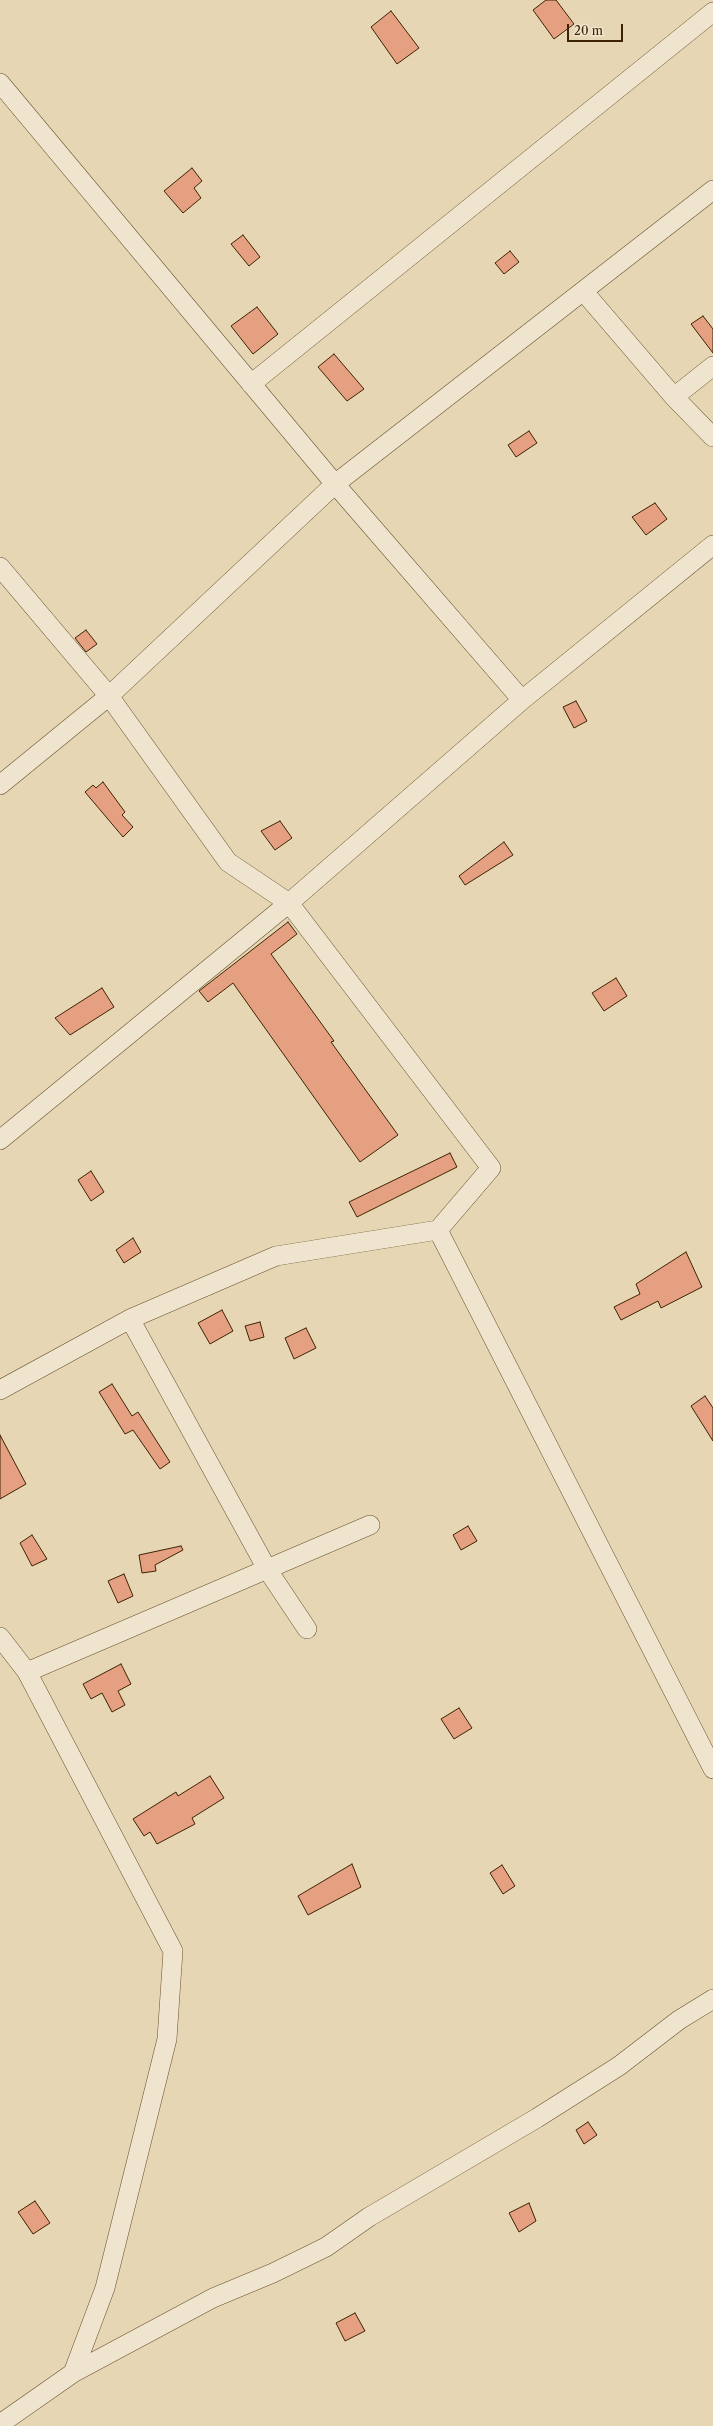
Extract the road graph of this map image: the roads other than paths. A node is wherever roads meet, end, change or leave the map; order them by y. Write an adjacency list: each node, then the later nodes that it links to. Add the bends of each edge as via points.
1 (713, 12): 6 (street)
2 (0, 83): 6 (street)
3 (713, 190): 4 (street)
4 (584, 292): 7 (street); 9 (street)
5 (713, 366): 7 (street)
6 (251, 384): 9 (street)
7 (674, 397): 8 (street)
8 (713, 437)
9 (335, 484): 12 (street); 13 (street)
10 (713, 545): 13 (street)
11 (0, 567): 12 (street)
12 (109, 696): 14 (street); 15 (street, via 228,862)
13 (522, 700): 15 (street)
14 (0, 785)
15 (289, 904): 16 (street); 17 (street, via 491,1168)
16 (0, 1140)
17 (438, 1230): 18 (street, via 276,1256); 25 (street)
18 (130, 1319): 19 (street); 21 (street)
19 (0, 1390)
20 (370, 1525): 21 (street)
21 (267, 1569): 22 (street); 24 (street)
22 (307, 1629)
23 (0, 1637): 24 (street)
24 (27, 1672): 27 (street, via 174,1952 167,2038 105,2288)
25 (713, 1769)
26 (713, 1999): 27 (street, via 679,2020 612,2070 537,2118 369,2216 326,2247 213,2298)
27 (73, 2373): 28 (street)
28 (0, 2424)

